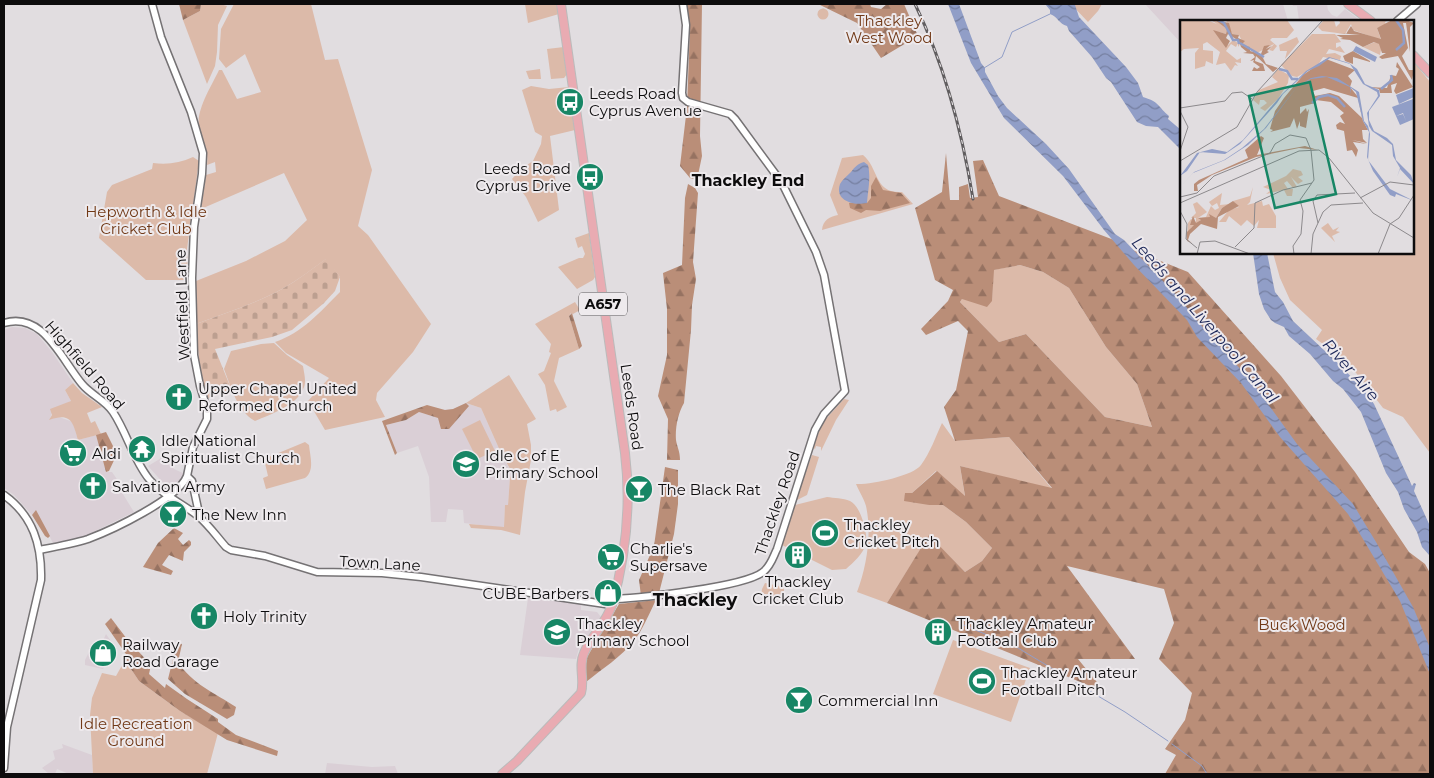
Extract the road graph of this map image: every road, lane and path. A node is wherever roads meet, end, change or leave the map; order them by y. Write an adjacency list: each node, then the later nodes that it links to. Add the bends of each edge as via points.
1 (152, 4): 11 (street, Westfield Lane, via 203,153 192,278 194,354 207,419 193,448)
2 (561, 4): 16 (main road, Leeds Road / A657, via 626,466 627,521)
3 (683, 4): 16 (street, Thackley Road, via 686,26 683,98 735,118 782,183 806,229 824,275 845,390 815,430 777,549 765,571 749,579)
4 (1348, 4): 6 (main road)
5 (1417, 4): 7 (street)
6 (1370, 20)
7 (1398, 20)
8 (1414, 57): 9 (main road)
9 (1430, 73)
10 (4, 323): 13 (street, Highfield Road, via 25,321 46,336 83,385 112,411 141,468)
11 (187, 476): 13 (street); 14 (street, via 192,481)
12 (4, 495): 15 (street, via 26,516 36,535)
13 (168, 496): 14 (street, Town Lane); 15 (street, via 118,526 79,541)
14 (200, 518): 16 (street, Town Lane, via 231,550 265,556 313,572 382,573)
15 (39, 550): 17 (street, via 41,580 7,727)
16 (613, 602): 19 (main road, Leeds Road / A657, via 582,659 581,692)
17 (5, 750): 18 (street)
18 (4, 768)
19 (502, 774)

